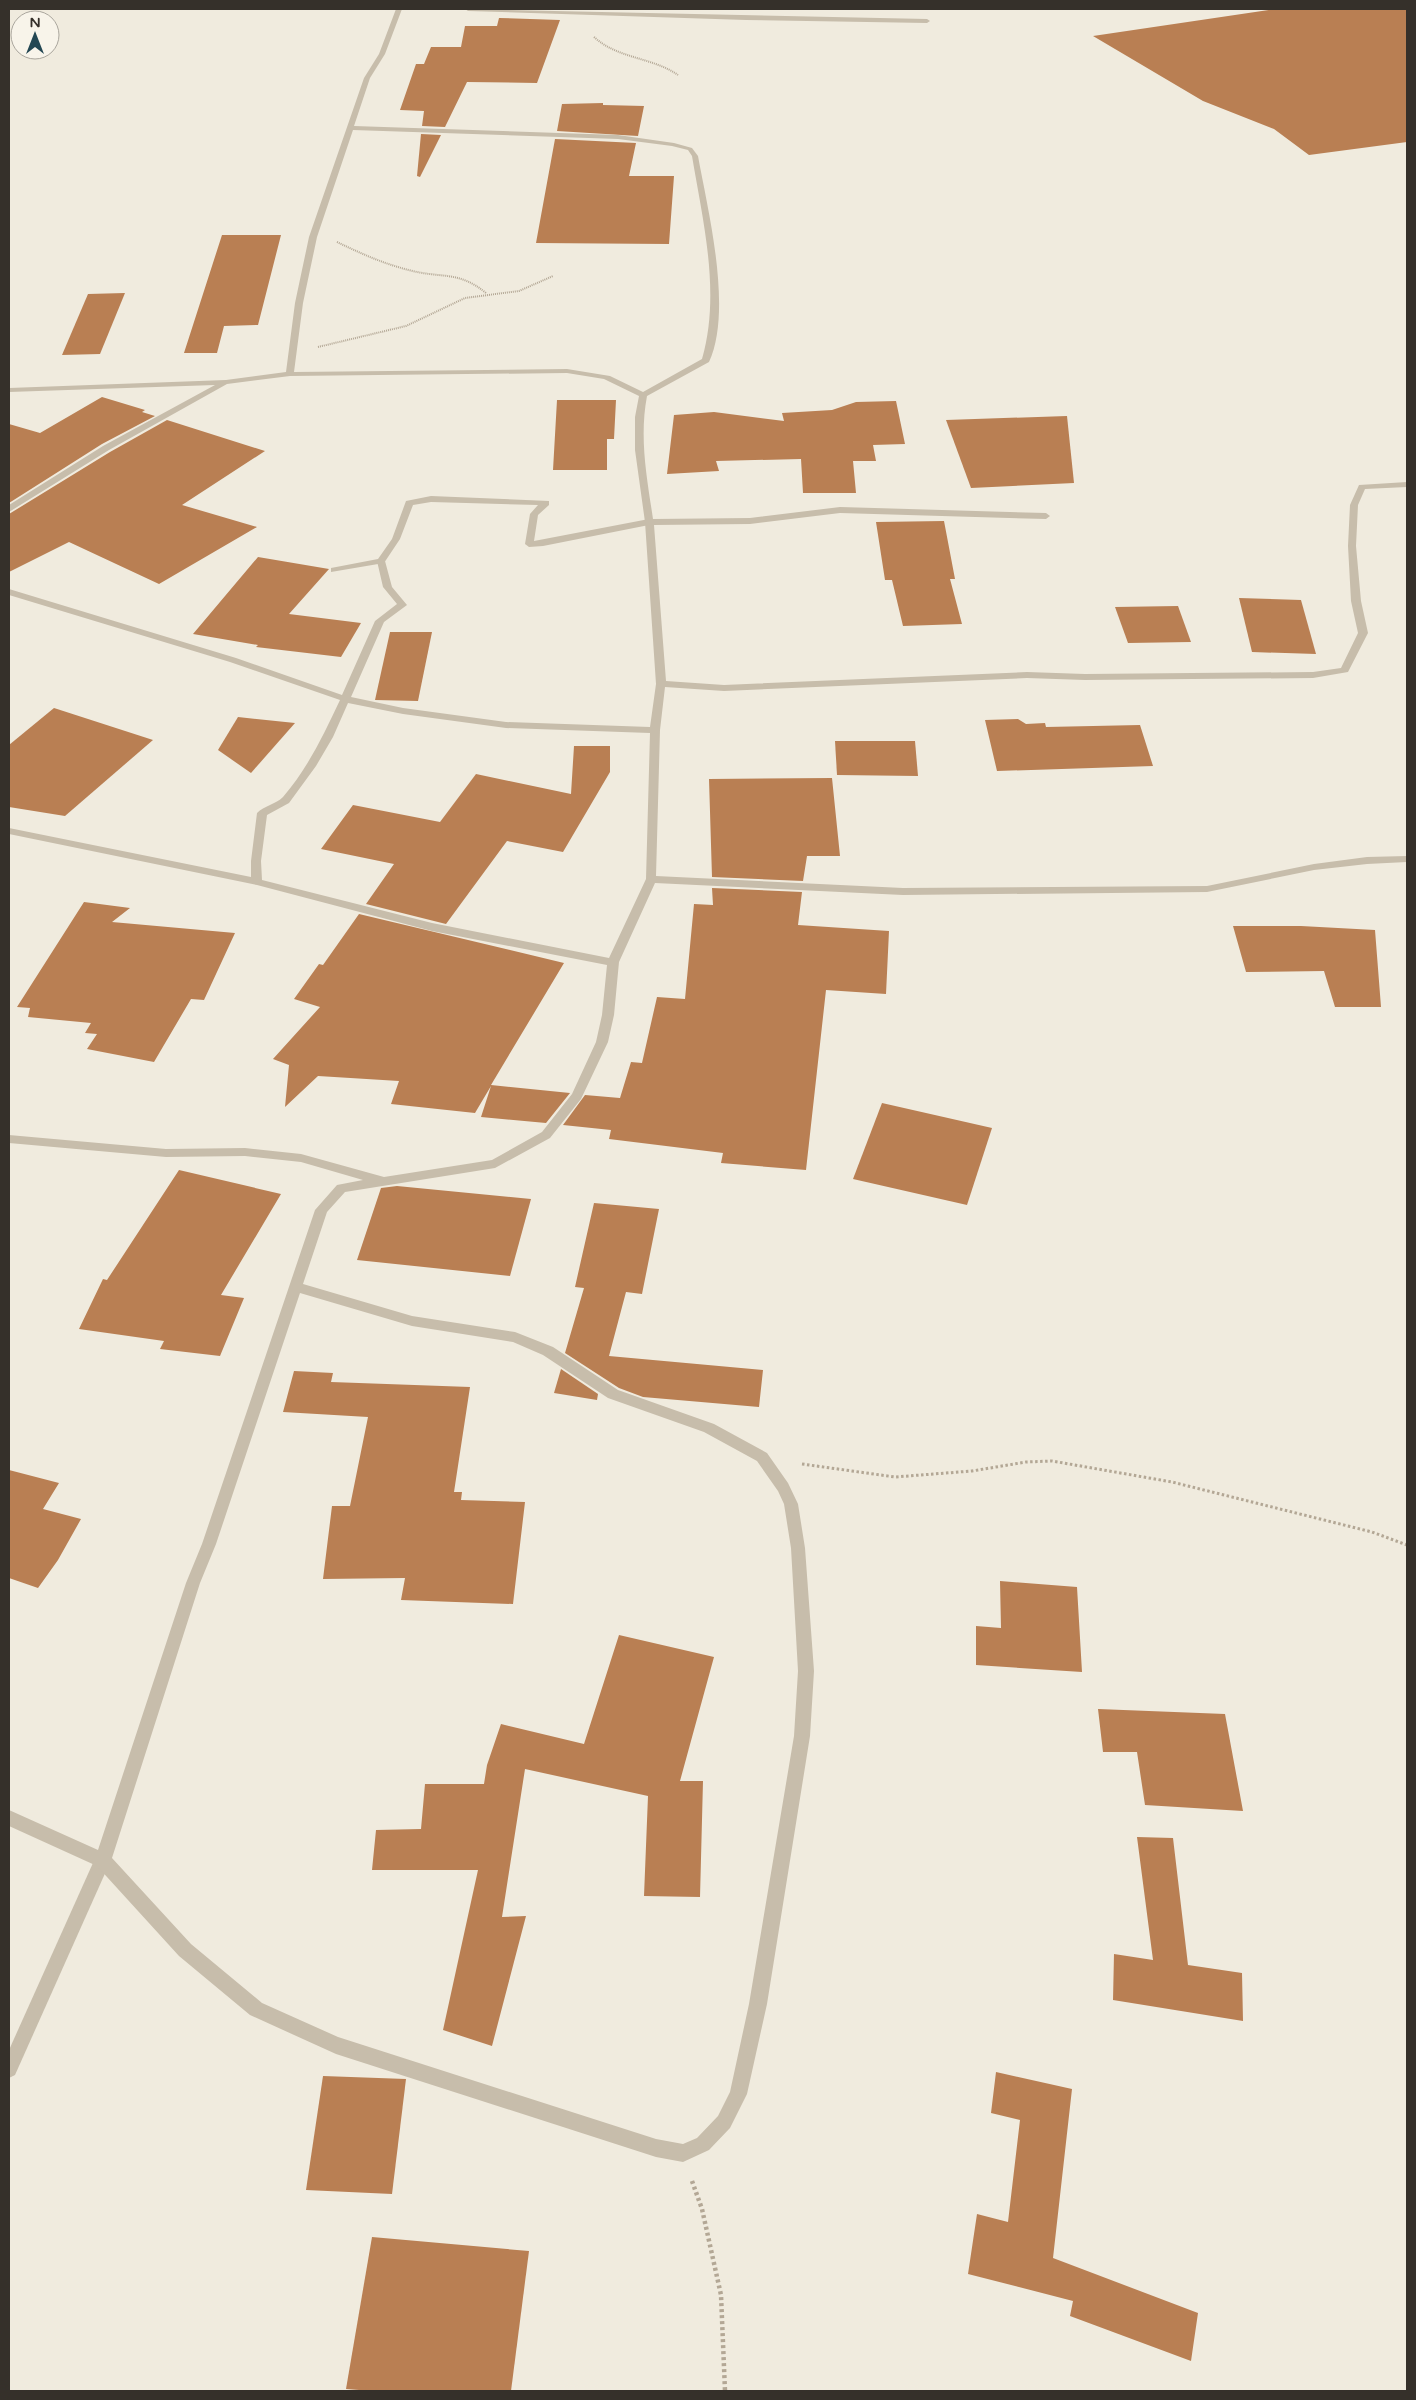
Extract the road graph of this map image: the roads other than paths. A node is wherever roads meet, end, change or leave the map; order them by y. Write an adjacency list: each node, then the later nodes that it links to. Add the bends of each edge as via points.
1 (399, 9): 5 (street, via 388,41 367,78)
2 (468, 9): 3 (street)
3 (578, 10): 4 (street)
4 (927, 21)
5 (352, 128): 6 (street, via 316,228 298,303); 9 (street, via 586,135 672,144 690,149 695,156 712,259 713,329 710,350 706,360)
6 (290, 374): 7 (street); 9 (street, via 567,372 596,374 618,380)
7 (226, 382): 8 (street); 11 (street, via 106,448)
8 (9, 390)
9 (643, 395): 13 (street, via 639,450)
10 (1407, 484): 17 (street, via 1362,487 1354,505 1352,546 1356,601 1363,634 1345,670 1313,675 1027,675 724,688)
11 (9, 509)
12 (1046, 516): 13 (street, via 859,510 750,521)
13 (649, 522): 14 (street, via 529,544 534,514 546,503 431,499 409,503 396,539); 17 (street)
14 (380, 561): 15 (street); 18 (street, via 388,587 402,606 380,621)
15 (334, 570)
16 (9, 592): 18 (street, via 233,660)
17 (661, 684): 19 (street)
18 (345, 699): 19 (street, via 403,711 506,725); 23 (street, via 312,764 285,801 262,813)
19 (655, 730): 22 (street)
20 (9, 831): 23 (street)
21 (1407, 859): 22 (street, via 1376,859 1299,870 1237,886 1207,889 886,891)
22 (651, 879): 24 (street)
23 (257, 882): 24 (street, via 432,927)
24 (613, 962): 26 (street, via 602,1042 577,1096 546,1135 495,1164)
25 (9, 1140): 26 (street, via 166,1153 245,1152 300,1158)
26 (384, 1181): 27 (street, via 341,1188 328,1200 310,1238)
27 (295, 1287): 29 (street, via 209,1544 192,1583); 29 (street, via 412,1320 515,1338 548,1351 613,1394 710,1428 762,1457 783,1487 791,1504 798,1548 806,1671 802,1736 758,2004 738,2094 724,2122 703,2144 682,2153 656,2148 336,2045 256,2009 186,1950)
28 (9, 1818): 29 (street)
29 (103, 1860): 30 (street)
30 (9, 2069)

